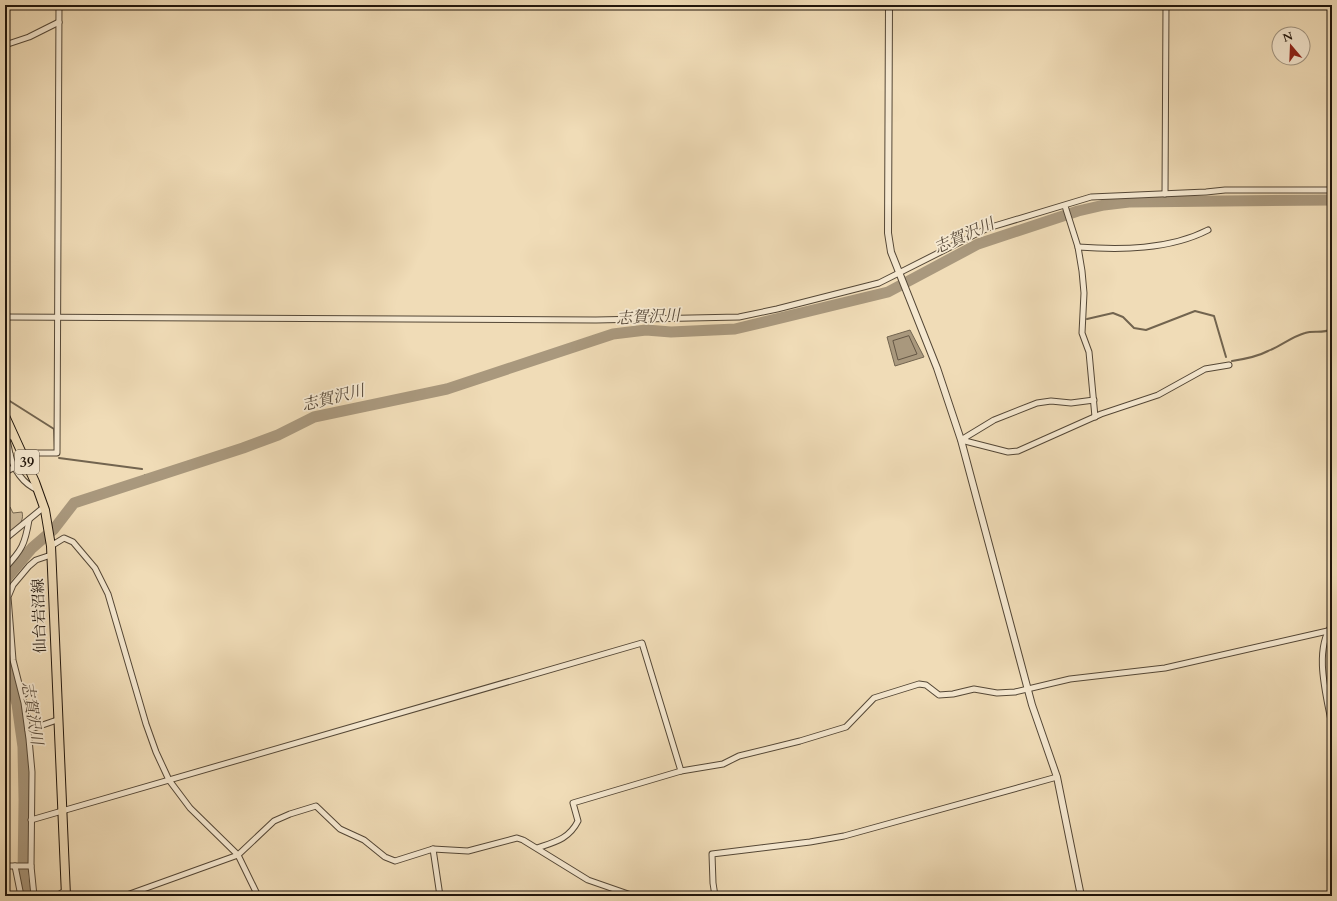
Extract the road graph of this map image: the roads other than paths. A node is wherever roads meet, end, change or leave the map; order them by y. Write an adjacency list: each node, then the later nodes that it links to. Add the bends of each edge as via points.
1 (59, 5): 4 (street)
2 (889, 5): 11 (street, via 888,233)
3 (1166, 5): 7 (street)
4 (59, 22): 5 (street, via 29,37); 13 (street)
5 (5, 45)
6 (1332, 190): 7 (street, via 1225,190)
7 (1165, 194): 8 (street, via 1091,197)
8 (1065, 206): 10 (street); 11 (street, via 1000,223 981,231)
9 (1208, 230): 10 (street, via 1175,243)
10 (1078, 247): 15 (street, via 1084,294 1082,333 1089,352)
11 (899, 276): 13 (street, via 831,296 732,318 596,320); 19 (street, via 938,368)
12 (5, 317): 13 (street)
13 (58, 317): 20 (street, via 57,453)
14 (1229, 365): 17 (street, via 1205,369 1158,395)
15 (1094, 400): 17 (street); 19 (street, via 1037,403 999,418)
16 (5, 416): 18 (main road, 仙台岩沼線 / 39)
17 (1095, 417): 19 (street, via 1018,451 1008,452)
18 (12, 432): 20 (main road, 仙台岩沼線 / 39); 21 (street, via 7,440)
19 (961, 440): 33 (street)
20 (23, 453): 24 (main road, 仙台岩沼線 / 39)
21 (7, 454): 22 (street)
22 (13, 468): 23 (street); 24 (street, via 29,486)
23 (5, 472)
24 (38, 491): 25 (main road, 仙台岩沼線 / 39)
25 (44, 508): 26 (street); 28 (main road, 仙台岩沼線 / 39)
26 (29, 520): 27 (street); 30 (street, via 25,542)
27 (5, 539)
28 (51, 543): 29 (main road, 仙台岩沼線 / 39); 39 (street, via 64,538 73,542 95,568 108,594 156,752)
29 (51, 555): 34 (main road, 仙台岩沼線 / 39); 36 (street, via 36,560 29,566 13,585 8,597 13,660)
30 (5, 568)
31 (1332, 625): 32 (street)
32 (1330, 631): 33 (street, via 1165,668 1070,679); 35 (street, via 1321,663)
33 (1028, 690): 37 (street, via 997,693 974,689 939,695 926,685 919,684 874,698 846,727 739,756 723,764); 38 (street)
34 (57, 720): 36 (street); 40 (main road, 仙台岩沼線 / 39)
35 (1332, 726)
36 (28, 730): 41 (street, via 32,772)
37 (681, 771): 39 (street, via 642,643); 42 (street, via 573,803 578,821 574,828 562,840)
38 (1057, 777): 56 (street, via 844,836 712,854); 57 (street)
39 (169, 780): 40 (street); 44 (street, via 190,808)
40 (61, 812): 41 (street); 48 (main road, 仙台岩沼線 / 39)
41 (31, 820): 47 (street)
42 (537, 848): 43 (street, via 517,838 468,851); 55 (street, via 588,880)
43 (433, 849): 44 (street, via 402,860 389,860 364,840 335,825 316,806 274,821); 54 (street)
44 (238, 855): 52 (street); 53 (street)
45 (5, 866): 46 (street)
46 (16, 866): 47 (street); 49 (street)
47 (29, 866): 50 (street)
48 (65, 894): 51 (street)
49 (21, 896)
50 (34, 896)
51 (56, 896)
52 (124, 896)
53 (258, 896)
54 (440, 896)
55 (634, 896)
56 (715, 896)
57 (1081, 896)

